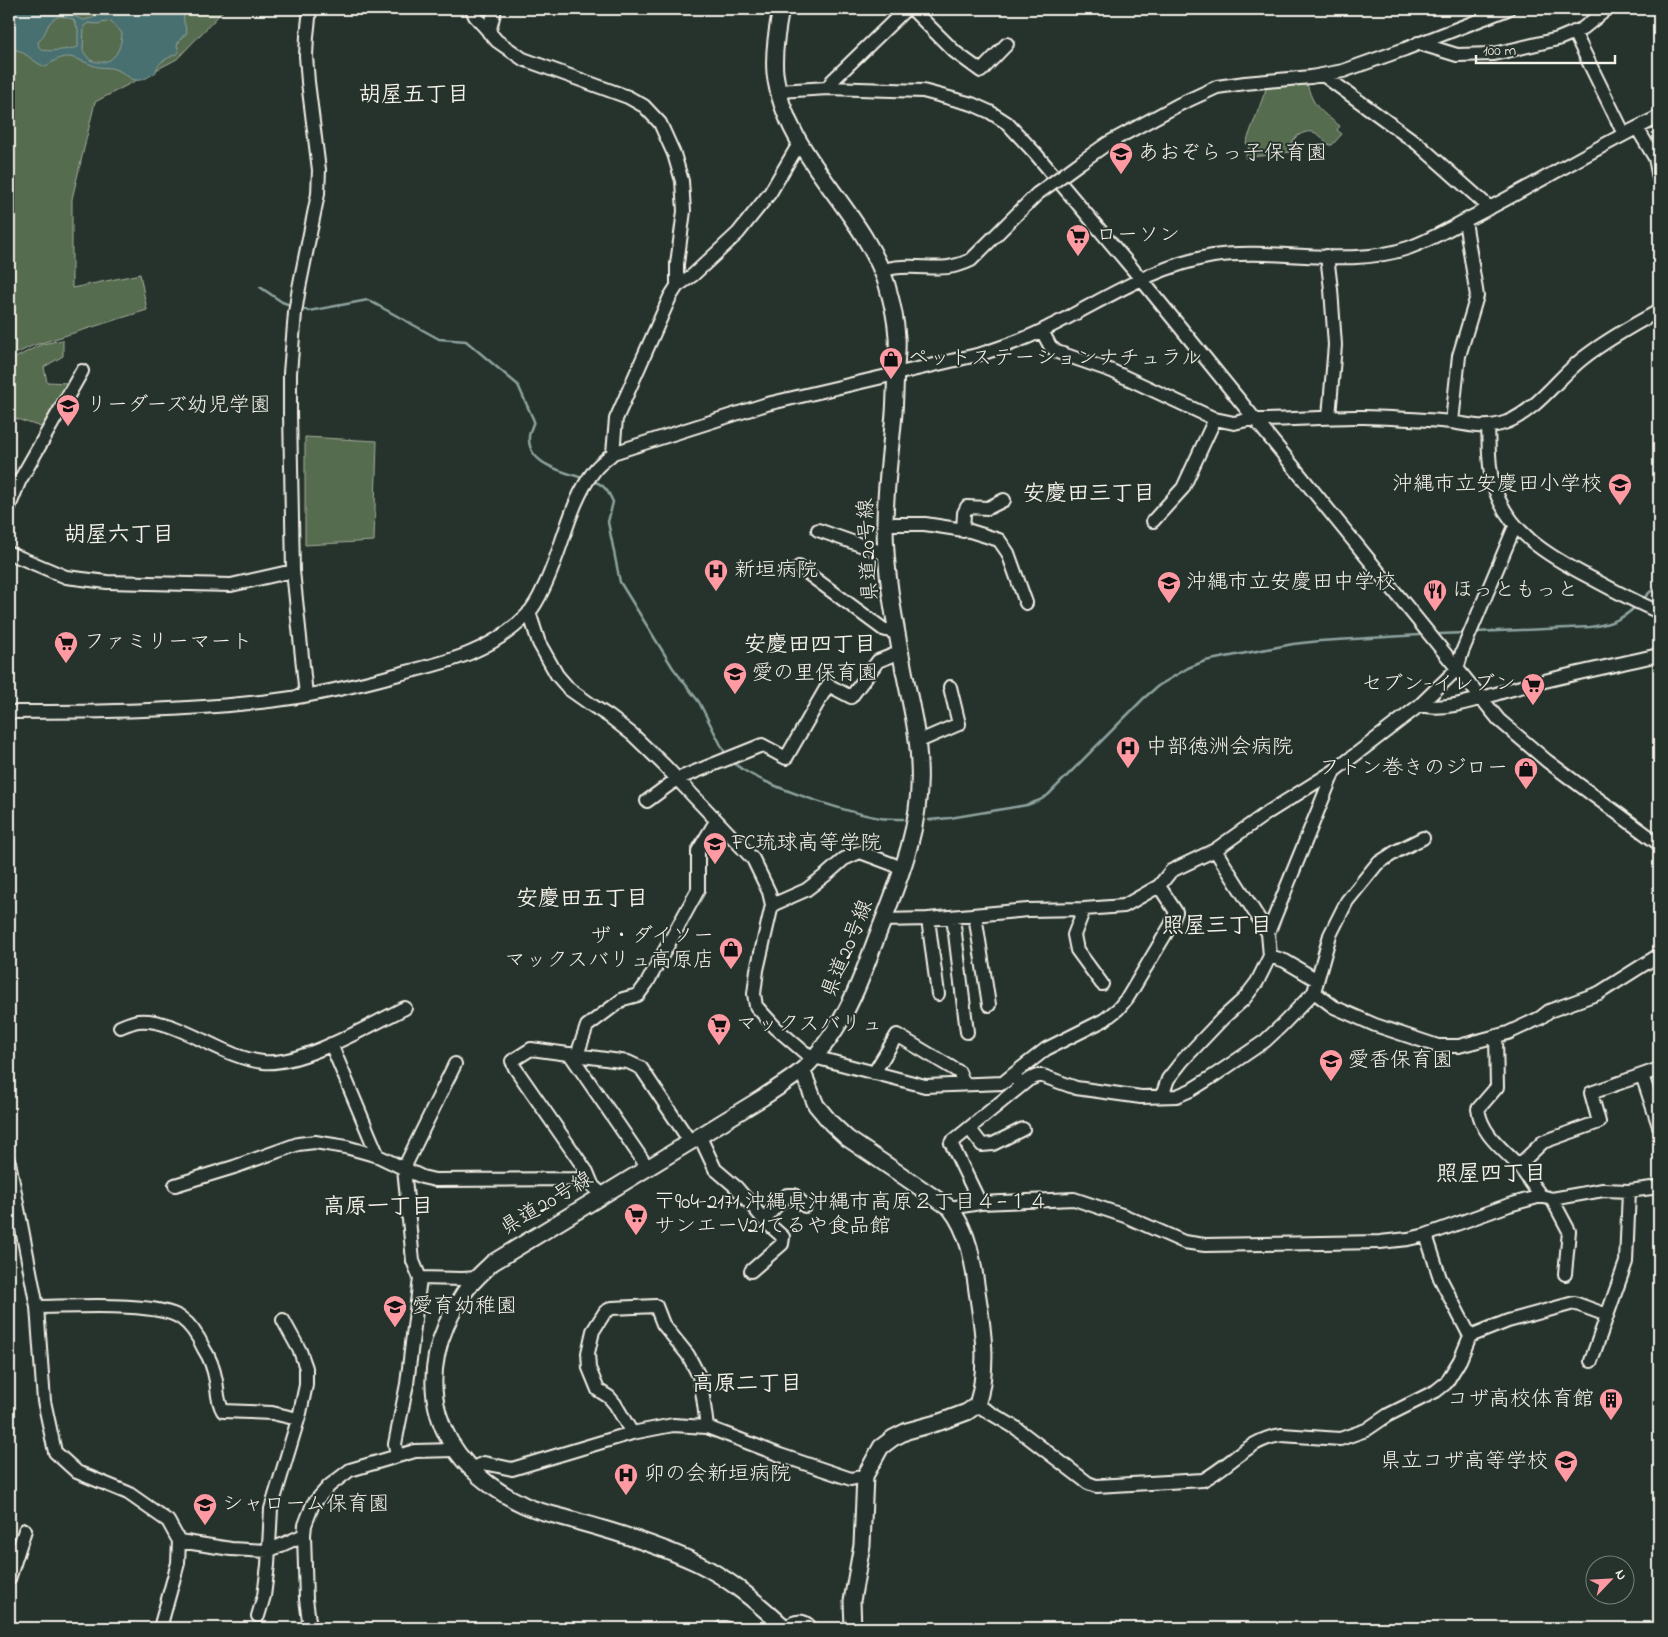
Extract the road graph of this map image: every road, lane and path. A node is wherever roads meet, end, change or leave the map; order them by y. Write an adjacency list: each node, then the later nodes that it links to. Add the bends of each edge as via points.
1 (310, 9): 47 (street, via 306,56 319,170 318,194 296,307 290,373)
2 (472, 9): 10 (street)
3 (495, 9): 10 (street)
4 (781, 9): 15 (main road, 県道20号線, via 775,59)
5 (906, 9): 14 (street)
6 (912, 9): 11 (street, via 954,52 980,71)
7 (1607, 9): 9 (street)
8 (1503, 10): 12 (street)
9 (1574, 32): 12 (street, via 1558,40 1481,55 1457,55); 18 (street)
10 (489, 33): 26 (street, via 523,59 628,97 644,106 660,122 682,180 684,211)
11 (1007, 44)
12 (1418, 44): 13 (street)
13 (1323, 75): 21 (street, via 1418,144); 24 (street, bridge, via 1217,87 1117,138 1081,162 1037,194 971,260 945,268)
14 (828, 88): 15 (street); 25 (street, via 923,91 954,98 990,112 1007,123 1035,153)
15 (779, 91): 19 (main road, 県道20号線)
16 (1659, 117): 17 (street)
17 (1638, 128): 18 (street); 20 (street, via 1655,158)
18 (1624, 134): 21 (street)
19 (800, 142): 24 (main road, 県道20号線, via 857,226); 26 (street, via 770,193 738,233)
20 (1659, 178)
21 (1490, 208): 22 (street)
22 (1465, 221): 23 (street, via 1410,248 1353,257); 34 (street, via 1477,296 1460,356)
23 (1327, 256): 25 (street, via 1213,256); 31 (street, via 1335,345)
24 (882, 270): 30 (main road, 県道20号線, via 898,340)
25 (1141, 279): 28 (street); 33 (street)
26 (677, 286): 36 (street, via 663,310 616,419)
27 (1659, 311): 35 (street, via 1582,359 1523,413 1506,422)
28 (1042, 331): 30 (street, via 981,354); 32 (street, via 1057,352 1112,370)
29 (82, 371): 38 (street, via 19,482)
30 (896, 373): 36 (street, via 767,404); 40 (main road, 県道20号線)
31 (1329, 417): 33 (street); 34 (street)
32 (1215, 419): 33 (street, via 1234,423); 39 (street, via 1183,488)
33 (1256, 420): 54 (street)
34 (1452, 422): 35 (street)
35 (1488, 426): 41 (street, via 1493,483 1502,506)
36 (613, 453): 49 (street, via 588,480 579,496 552,572)
37 (1004, 500): 43 (street, via 988,508 967,507)
38 (9, 507)
39 (1153, 521)
40 (885, 524): 43 (street, via 924,524); 45 (main road, 県道20号線)
41 (1516, 526): 50 (street, via 1554,558); 54 (street)
42 (818, 530): 45 (street)
43 (964, 530): 48 (street, via 999,540 1008,553)
44 (9, 553): 47 (street, via 66,577 107,582 231,584)
45 (886, 554): 51 (main road, 県道20号線)
46 (799, 567): 51 (street, via 883,629)
47 (293, 571): 56 (street)
48 (1026, 603)
49 (530, 612): 56 (street, via 512,630 475,652 361,685); 62 (street, via 540,643 557,675 570,689 633,735)
50 (1659, 612)
51 (897, 633): 52 (main road, 県道20号線)
52 (900, 652): 60 (main road, 県道20号線); 62 (street, via 878,660 851,696 828,685 786,758 762,745)
53 (1659, 654): 57 (street)
54 (1457, 669): 57 (street); 58 (street)
55 (950, 687): 60 (street, via 959,724)
56 (306, 695): 59 (street, via 146,712)
57 (1482, 699): 58 (street, via 1433,708); 66 (street, via 1522,741)
58 (1420, 705): 61 (street)
59 (9, 712)
60 (917, 742): 68 (main road, 県道20号線, via 920,766 916,825)
61 (1334, 771): 67 (street); 76 (street)
62 (677, 778): 63 (street); 64 (street)
63 (647, 801)
64 (716, 821): 70 (street, via 753,859 770,892); 88 (street, via 698,852 698,890 647,983 638,994 623,999 586,1026)
65 (1423, 838): 80 (street, via 1377,864 1347,901 1330,935)
66 (1659, 844)
67 (1215, 850): 69 (street, via 1171,871); 76 (street)
68 (902, 870): 70 (street, via 860,852 844,859 806,890); 75 (main road, 県道20号線)
69 (1159, 886): 71 (street, via 1124,906); 94 (street, via 1176,912 1128,997 1104,1020 1046,1049)
70 (772, 905): 89 (street, via 757,970 756,1006 776,1028)
71 (1084, 909): 72 (street); 79 (street, via 1074,935 1077,950)
72 (975, 915): 73 (street); 82 (street)
73 (953, 917): 74 (street); 85 (street)
74 (928, 918): 75 (street); 81 (street)
75 (883, 920): 89 (main road, 県道20号線, via 849,1005)
76 (1268, 933): 78 (street)
77 (1659, 955): 86 (street, via 1599,993 1549,1010 1540,1018)
78 (1270, 956): 80 (street, via 1285,961); 98 (street, via 1244,999 1183,1060 1168,1079)
79 (1102, 984)
80 (1316, 986): 86 (street, via 1334,1007 1375,1026 1438,1046 1459,1046); 98 (street, via 1265,1040 1191,1090 1177,1096)
81 (938, 994)
82 (989, 1005)
83 (405, 1008): 87 (street)
84 (120, 1027): 87 (street, via 137,1021 156,1022 218,1049 264,1062 301,1057)
85 (967, 1032)
86 (1496, 1036): 105 (street, via 1498,1087 1478,1109 1479,1116 1498,1148)
87 (331, 1044): 103 (street)
88 (573, 1054): 102 (street, via 628,1062 641,1068); 107 (street); 110 (street, via 531,1049 512,1061)
89 (814, 1057): 92 (main road, 県道20号線); 93 (street)
90 (455, 1064): 106 (street)
91 (1659, 1069): 95 (street)
92 (802, 1070): 102 (main road, 県道20号線); 115 (main road, via 816,1105 847,1138)
93 (874, 1073): 96 (street, via 925,1086); 96 (street, via 897,1035 959,1072)
94 (1014, 1074): 96 (street, via 1003,1083); 97 (street)
95 (1642, 1075): 99 (street); 105 (street, via 1591,1093 1599,1122 1543,1142)
96 (964, 1084)
97 (1022, 1086): 98 (street, via 1033,1078 1044,1076 1076,1088 1141,1097); 100 (street)
98 (1162, 1096)
99 (1659, 1126)
100 (969, 1128): 101 (street, via 982,1145 993,1144); 113 (street, via 951,1143)
101 (1023, 1129)
102 (695, 1140): 107 (main road, 県道20号線); 116 (street, via 715,1169)
103 (378, 1156): 106 (street); 108 (street, via 323,1143 298,1144)
104 (9, 1162): 122 (street)
105 (1518, 1166): 112 (street)
106 (404, 1168): 110 (street, via 435,1180 585,1179); 120 (street, via 413,1261)
107 (648, 1168): 110 (main road, 県道20号線)
108 (175, 1185)
109 (1659, 1187): 111 (street)
110 (598, 1190): 121 (main road, 県道20号線, via 492,1262)
111 (1629, 1191): 112 (street, via 1603,1190); 123 (street, via 1626,1262)
112 (1547, 1198): 117 (street, via 1509,1205); 119 (street, via 1569,1231)
113 (980, 1203): 115 (street); 117 (street, via 1074,1199 1125,1216 1184,1242 1205,1245 1380,1242)
114 (806, 1206): 116 (street, via 794,1195 787,1194)
115 (950, 1208): 127 (main road, via 960,1220 971,1253 984,1334 984,1369)
116 (764, 1219): 118 (street, via 783,1237 782,1244)
117 (1426, 1235): 125 (street, via 1440,1278)
118 (751, 1271)
119 (1566, 1274)
120 (420, 1278): 121 (street); 132 (street, via 407,1384 395,1444)
121 (478, 1278): 131 (main road, 県道20号線, via 465,1291 450,1316 435,1355 436,1404)
122 (37, 1307): 128 (street, via 131,1307 159,1310 181,1318 205,1349 223,1411 272,1413); 137 (street, via 44,1401 55,1452 77,1472 128,1493 168,1521)
123 (1607, 1315): 125 (street, via 1574,1303 1508,1321); 126 (street)
124 (283, 1320): 128 (street, via 306,1368 306,1385)
125 (1470, 1336): 127 (street, via 1446,1384 1366,1430 1340,1439 1274,1436 1246,1449 1203,1480 1096,1486)
126 (1592, 1361)
127 (977, 1404): 134 (main road, via 967,1412 893,1438 881,1447)
128 (298, 1419): 138 (street, via 270,1509)
129 (707, 1427): 130 (street, via 673,1425); 130 (street, via 698,1376 688,1355 663,1324 656,1306 612,1308 605,1312 593,1331 588,1353 589,1368 598,1390 615,1404); 134 (street, via 851,1479)
130 (632, 1433): 133 (street, via 512,1469 484,1463)
131 (455, 1450): 132 (street, via 415,1451); 133 (main road, 県道20号線)
132 (397, 1456): 136 (street, via 350,1470 329,1486 313,1504)
133 (470, 1469): 143 (main road, 県道20号線, via 490,1486 526,1506 649,1543 699,1564 734,1585)
134 (865, 1476): 145 (main road, via 862,1545 852,1601)
135 (25, 1530): 139 (street)
136 (304, 1535): 138 (street); 142 (street)
137 (179, 1541): 138 (street); 141 (street, via 178,1563)
138 (268, 1551): 140 (street, via 264,1596)
139 (9, 1579)
140 (258, 1616)
141 (160, 1628)
142 (310, 1628)
143 (786, 1628): 144 (main road, via 799,1623)
144 (809, 1628)
145 (853, 1628)

